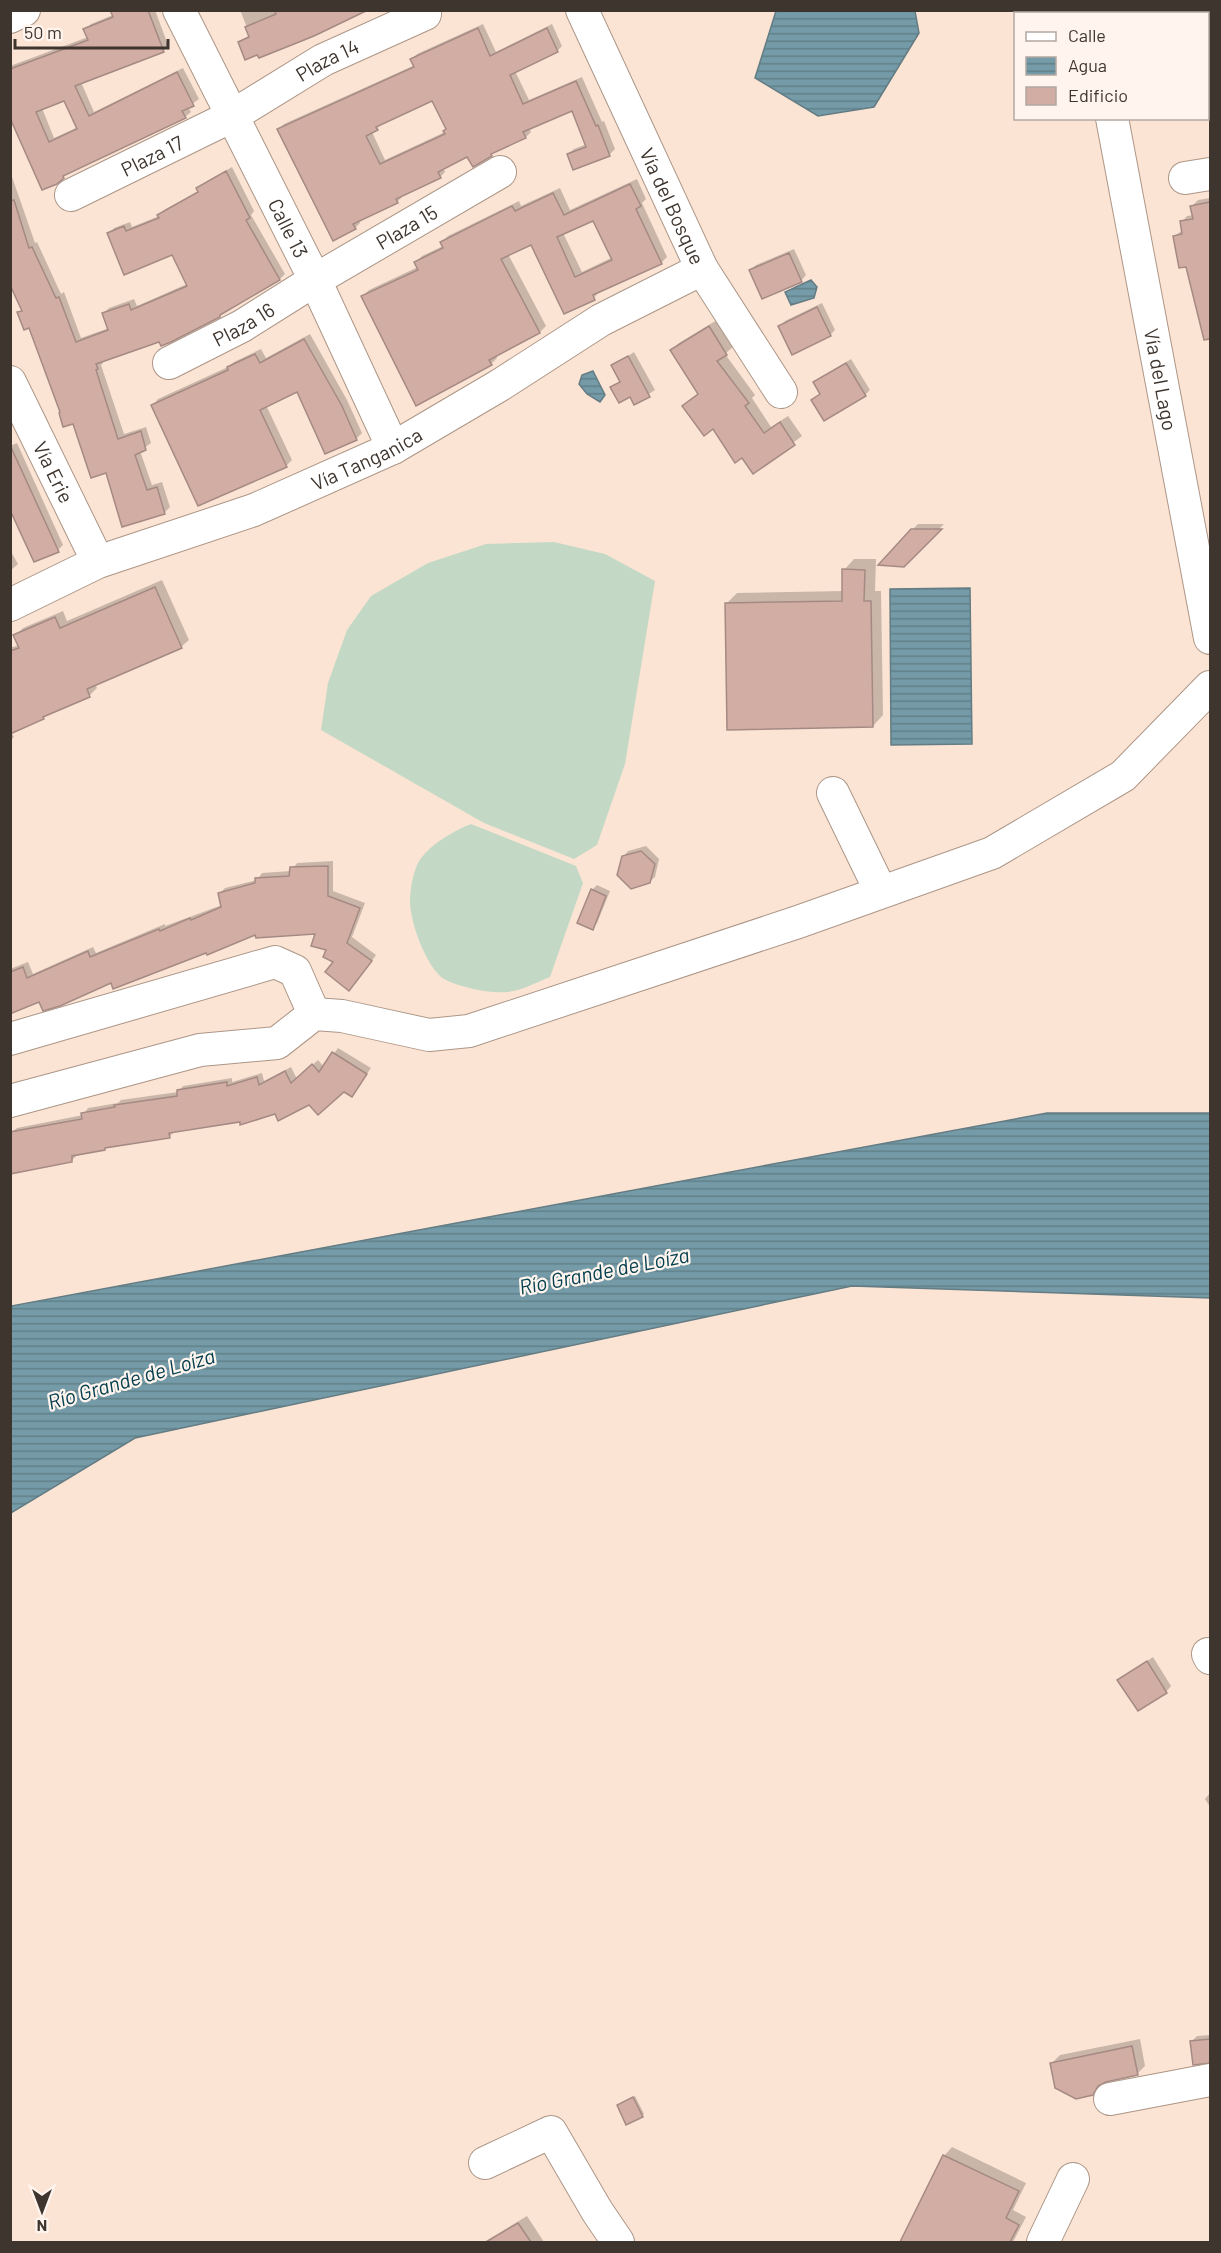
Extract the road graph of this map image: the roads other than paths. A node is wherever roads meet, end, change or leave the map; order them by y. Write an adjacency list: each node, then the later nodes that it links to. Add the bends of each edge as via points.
1 (24, 10): 5 (street)
2 (179, 10): 6 (street, Calle 13)
3 (582, 10): 10 (street, Vía del Bosque)
4 (425, 14): 6 (street, Plaza 14, via 324,60)
5 (10, 17)
6 (232, 116): 9 (street, Plaza 17); 11 (street, Calle 13)
7 (1112, 120): 18 (street, Vía del Lago)
8 (500, 172): 11 (street, Plaza 15)
9 (71, 195)
10 (702, 269): 13 (street, Vía del Bosque); 15 (street, Vía Tanganica, via 601,320 500,386)
11 (315, 280): 12 (street, Plaza 16, via 242,326); 15 (street, Calle 13)
12 (170, 363)
13 (781, 392)
14 (14, 399): 16 (street, Vía Erie)
15 (393, 448): 16 (street, Vía Tanganica, via 254,510)
16 (98, 562): 17 (street, Vía Tanganica)
17 (10, 604)
18 (1210, 638)
19 (1210, 687): 21 (street, via 1123,776 992,853)
20 (833, 793): 21 (street)
21 (881, 892): 22 (street, via 469,1031 429,1035 342,1016)
22 (314, 1014): 23 (street, via 295,971 276,963); 24 (street, via 278,1043 200,1050)
23 (10, 1039)
24 (10, 1101)
25 (1210, 2080): 26 (street)
26 (1110, 2099)
27 (485, 2163): 29 (street, via 551,2132)
28 (1073, 2179): 30 (street)
29 (618, 2242)
30 (1043, 2242)

